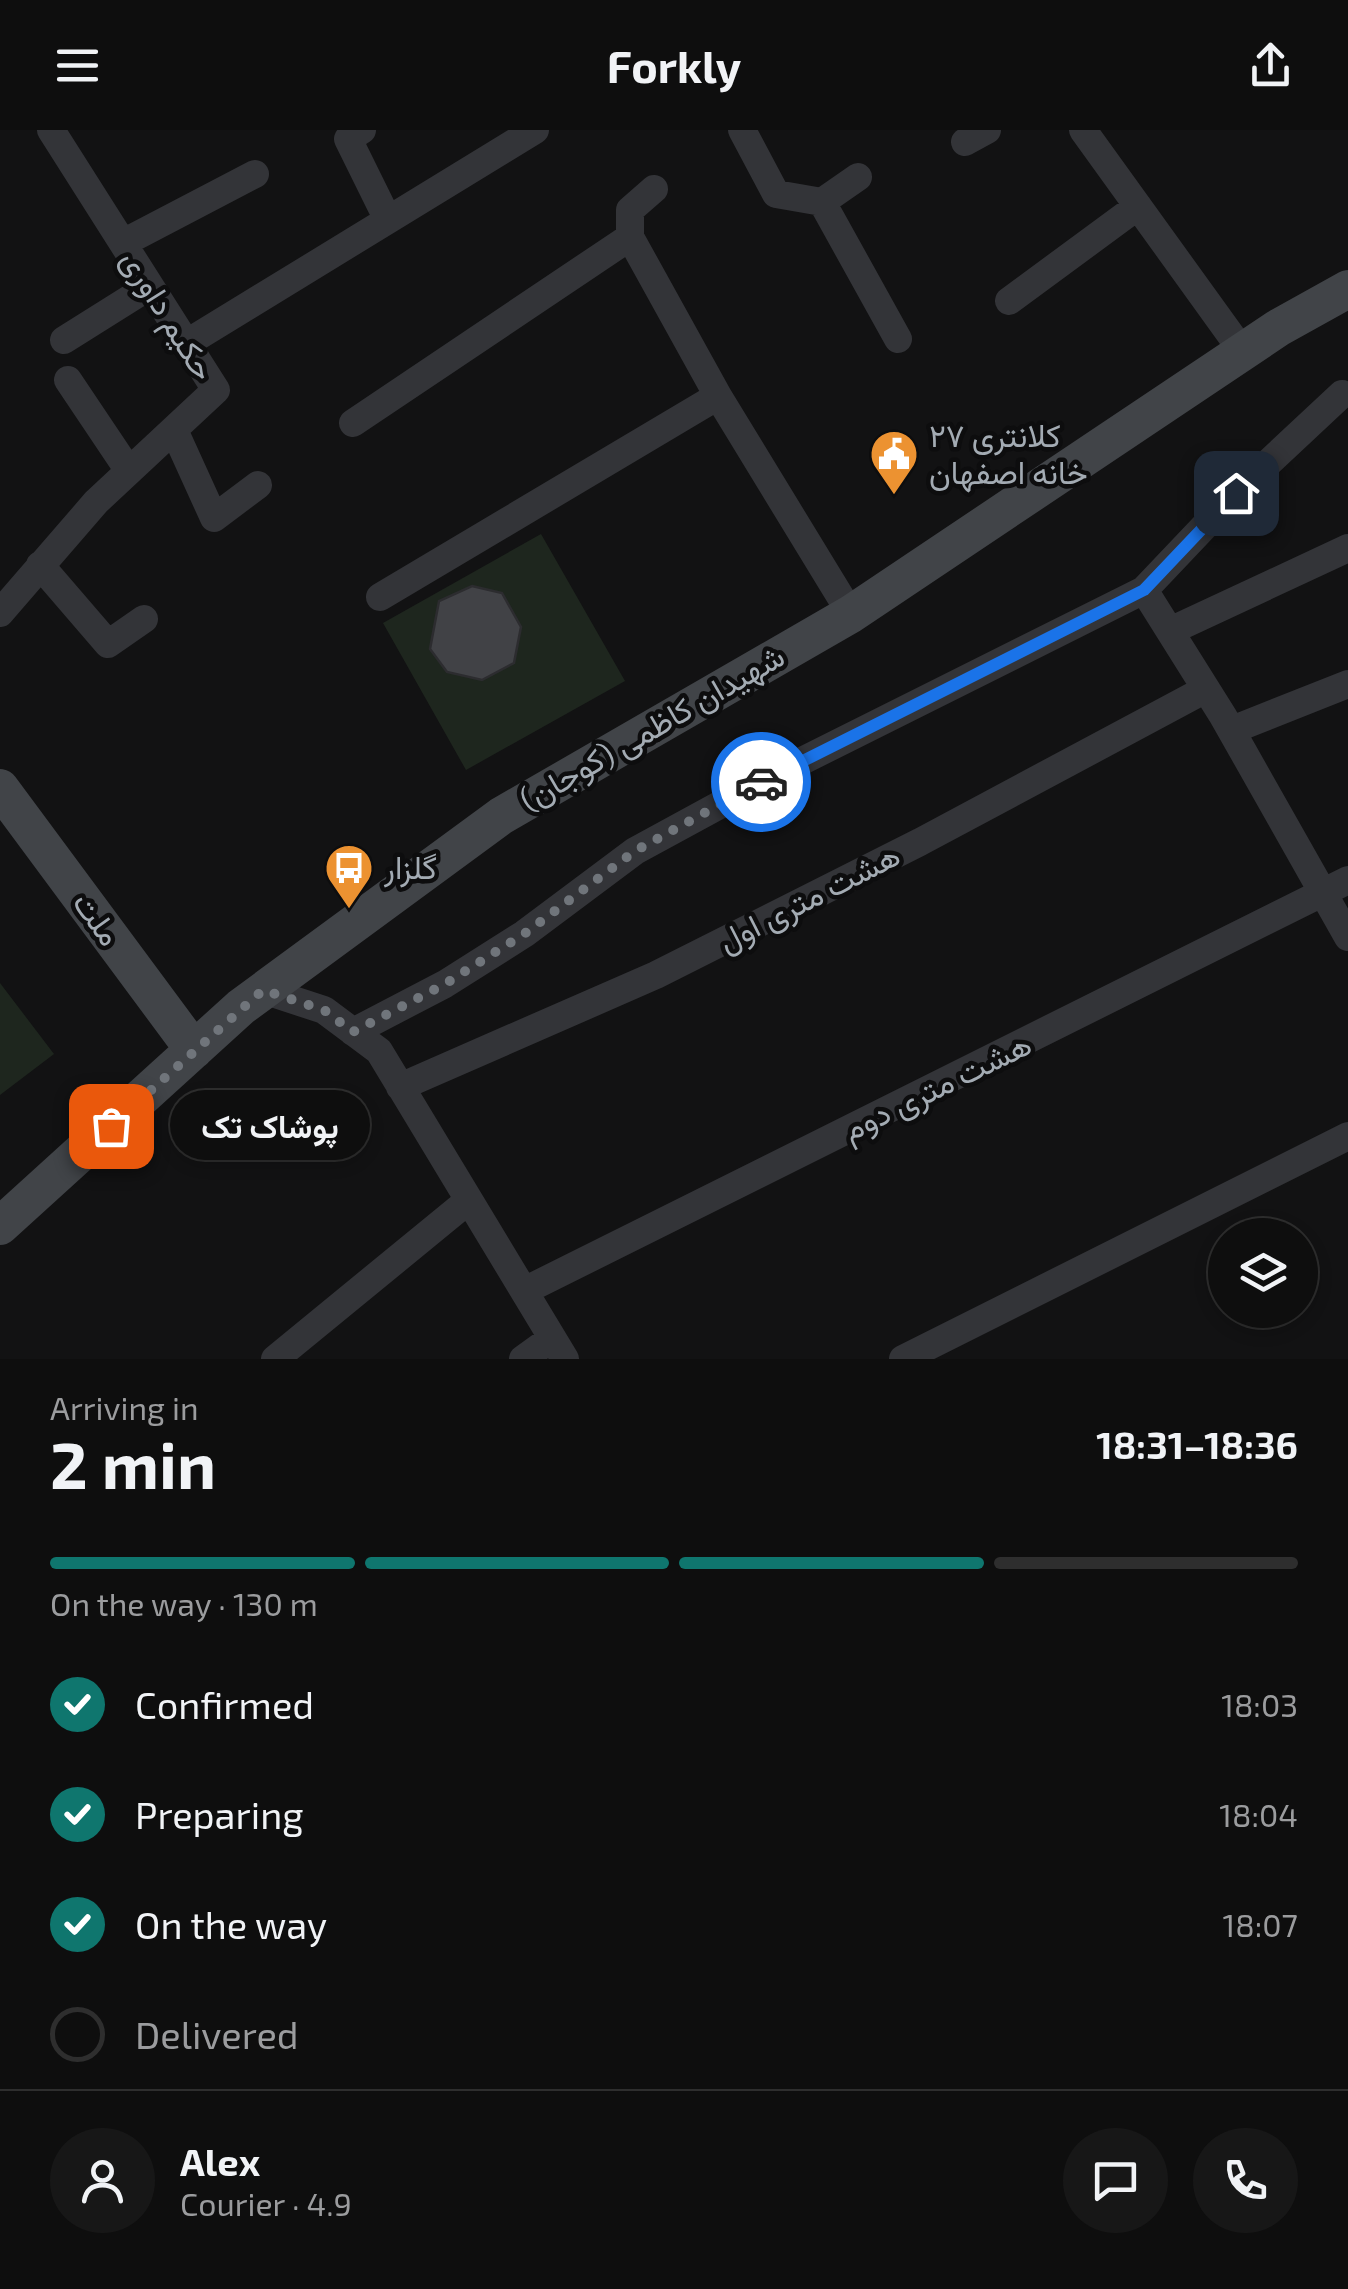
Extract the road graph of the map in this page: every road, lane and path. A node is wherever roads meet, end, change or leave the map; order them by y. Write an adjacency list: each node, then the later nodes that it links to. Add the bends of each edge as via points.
1 (51, 130): 13 (street, حکیم داوری)
2 (362, 130): 11 (street, via 348,138)
3 (535, 130): 11 (street)
4 (742, 130): 9 (street, via 776,194)
5 (1083, 130): 10 (street)
6 (255, 174): 13 (street)
7 (858, 177): 9 (street)
8 (654, 189): 12 (street, via 630,210)
9 (822, 202): 17 (street)
10 (1138, 206): 16 (street); 20 (street)
11 (388, 220): 19 (street)
12 (630, 237): 23 (street); 24 (street)
13 (123, 243): 14 (street, حکیم داوری)
14 (150, 286): 18 (street); 19 (street, حکیم داوری)
15 (1348, 289): 20 (main road, شهیدان کاظمی (کوجان))
16 (1009, 301)
17 (898, 338)
18 (64, 340)
19 (187, 343): 25 (street, حکیم داوری, via 216,390)
20 (1243, 352): 33 (main road, شهیدان کاظمی (کوجان))
21 (68, 380): 26 (street)
22 (1342, 394): 30 (street)
23 (718, 396): 31 (street); 33 (street)
24 (353, 423)
25 (174, 430): 26 (street, حکیم داوری); 27 (street, via 214,518)
26 (129, 472): 29 (street, حکیم داوری)
27 (258, 485)
28 (1348, 548): 35 (street)
29 (40, 565): 32 (street, حکیم داوری); 34 (street, via 108,644)
30 (1144, 590): 35 (street); 44 (street, via 635,851 524,934)
31 (380, 597)
32 (0, 613)
33 (851, 614): 43 (main road, شهیدان کاظمی (کوجان), via 501,816)
34 (144, 618)
35 (1170, 631): 37 (street)
36 (1348, 684): 38 (street)
37 (1206, 688): 38 (street); 46 (street, هشت متری اول, via 656,975)
38 (1232, 730): 41 (street)
39 (0, 788): 45 (main road, ملت)
40 (1348, 880): 41 (street, هشت متری دوم)
41 (1322, 892): 42 (street); 50 (street, هشت متری دوم)
42 (1348, 937)
43 (263, 990): 44 (street, via 324,1010); 45 (main road, شهیدان کاظمی (کوجان))
44 (353, 1032): 46 (street, via 379,1052)
45 (194, 1050): 49 (main road, شهیدان کاظمی (کوجان))
46 (400, 1087): 48 (street)
47 (1348, 1136): 54 (street)
48 (469, 1200): 50 (street); 52 (street)
49 (0, 1226)
50 (524, 1291): 51 (street)
51 (558, 1348): 53 (street)
52 (276, 1359)
53 (523, 1359)
54 (903, 1359)

